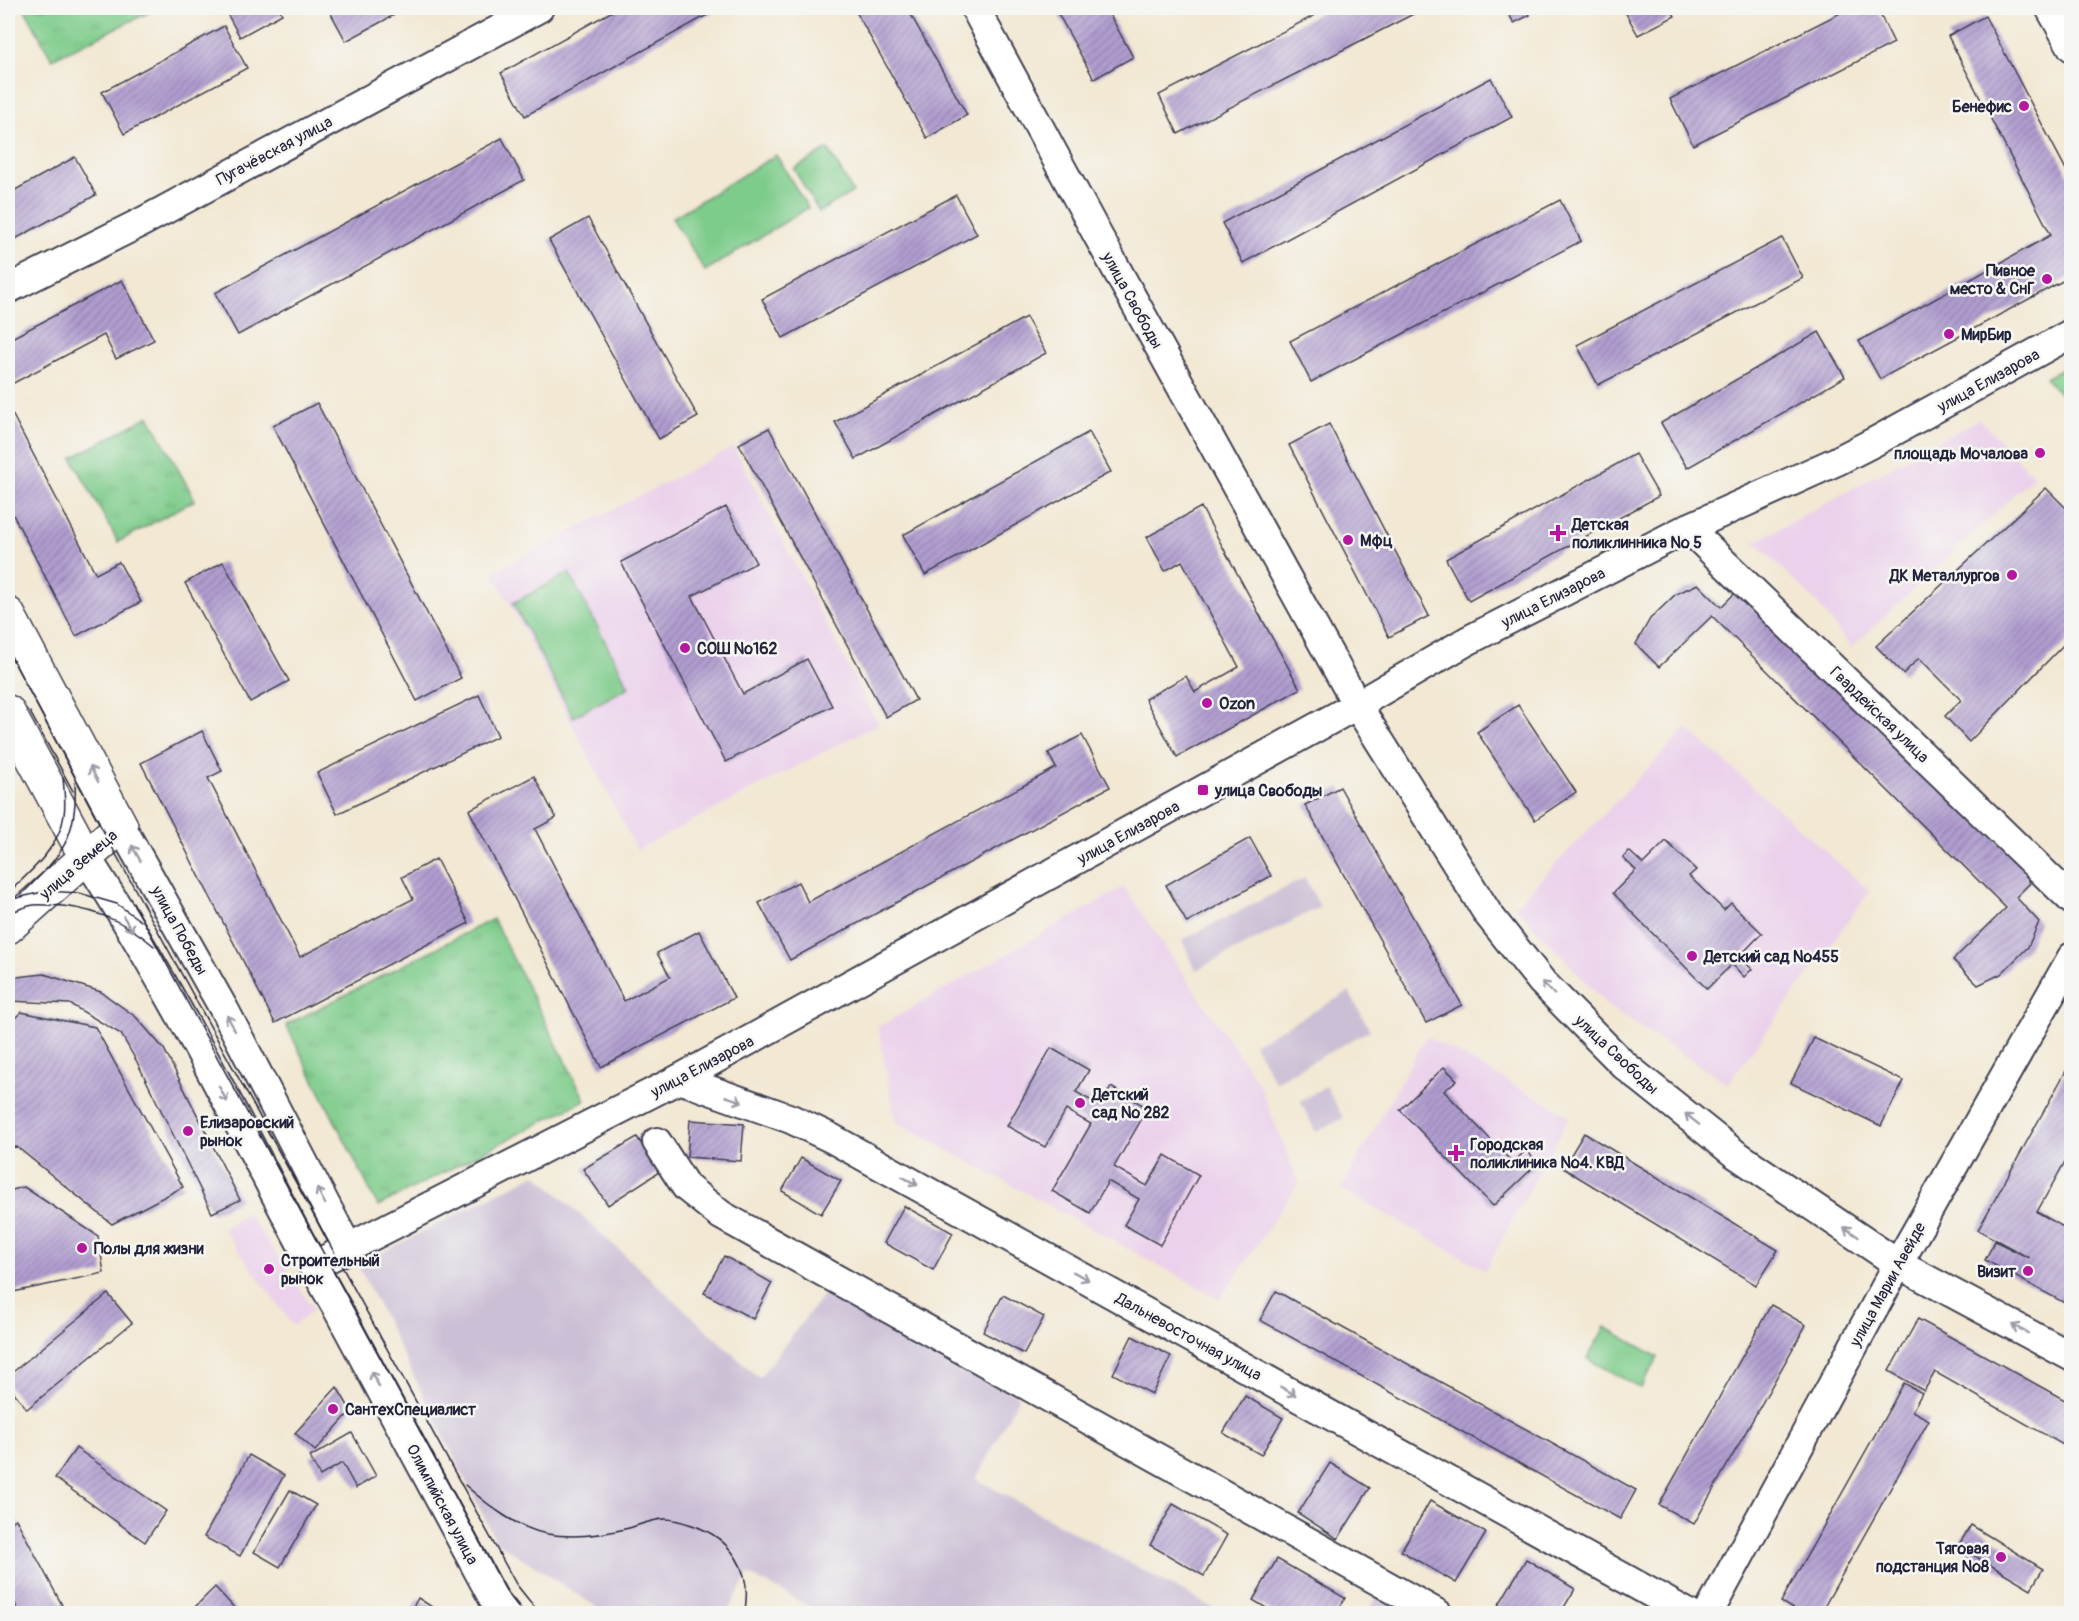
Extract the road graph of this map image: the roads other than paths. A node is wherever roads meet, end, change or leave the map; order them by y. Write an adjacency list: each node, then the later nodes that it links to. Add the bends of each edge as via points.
1 (539, 8): 5 (street, Пугачёвская улица, via 144,221)
2 (975, 8): 9 (street, улица Свободы)
3 (2050, 8): 4 (street)
4 (2072, 47)
5 (8, 289)
6 (2072, 333): 7 (street, улица Елизарова, via 1847,456)
7 (1688, 528): 9 (street, улица Елизарова, via 1467,641); 13 (street, Гвардейская улица)
8 (8, 614): 11 (main road, улица Победы, one-way to 8)
9 (1357, 705): 16 (street, улица Елизарова); 19 (street, улица Свободы, one-way to 9, via 1734,1153 1624,1065 1542,982 1488,914)
10 (8, 712): 12 (main road)
11 (121, 826): 12 (main road, улица Земеца); 18 (street, улица Победы, one-way to 11, via 225,1011)
12 (86, 857): 14 (main road, улица Земеца); 20 (street, one-way to 20, via 187,1027)
13 (2072, 900)
14 (8, 927)
15 (2072, 957): 19 (street, улица Марии Авейде)
16 (679, 1080): 18 (street, улица Елизарова); 24 (street, Дальневосточная улица, one-way to 24, via 831,1137)
17 (657, 1142): 23 (street, via 686,1187 721,1215)
18 (348, 1248): 20 (street, улица Елизарова)
19 (1898, 1264): 21 (street, улица Свободы, one-way to 19); 25 (street, улица Марии Авейде)
20 (313, 1266): 22 (street, Олимпийская улица, one-way to 20, via 473,1561)
21 (2072, 1357)
22 (506, 1614)
23 (1438, 1614)
24 (1689, 1614)
25 (1708, 1614)

